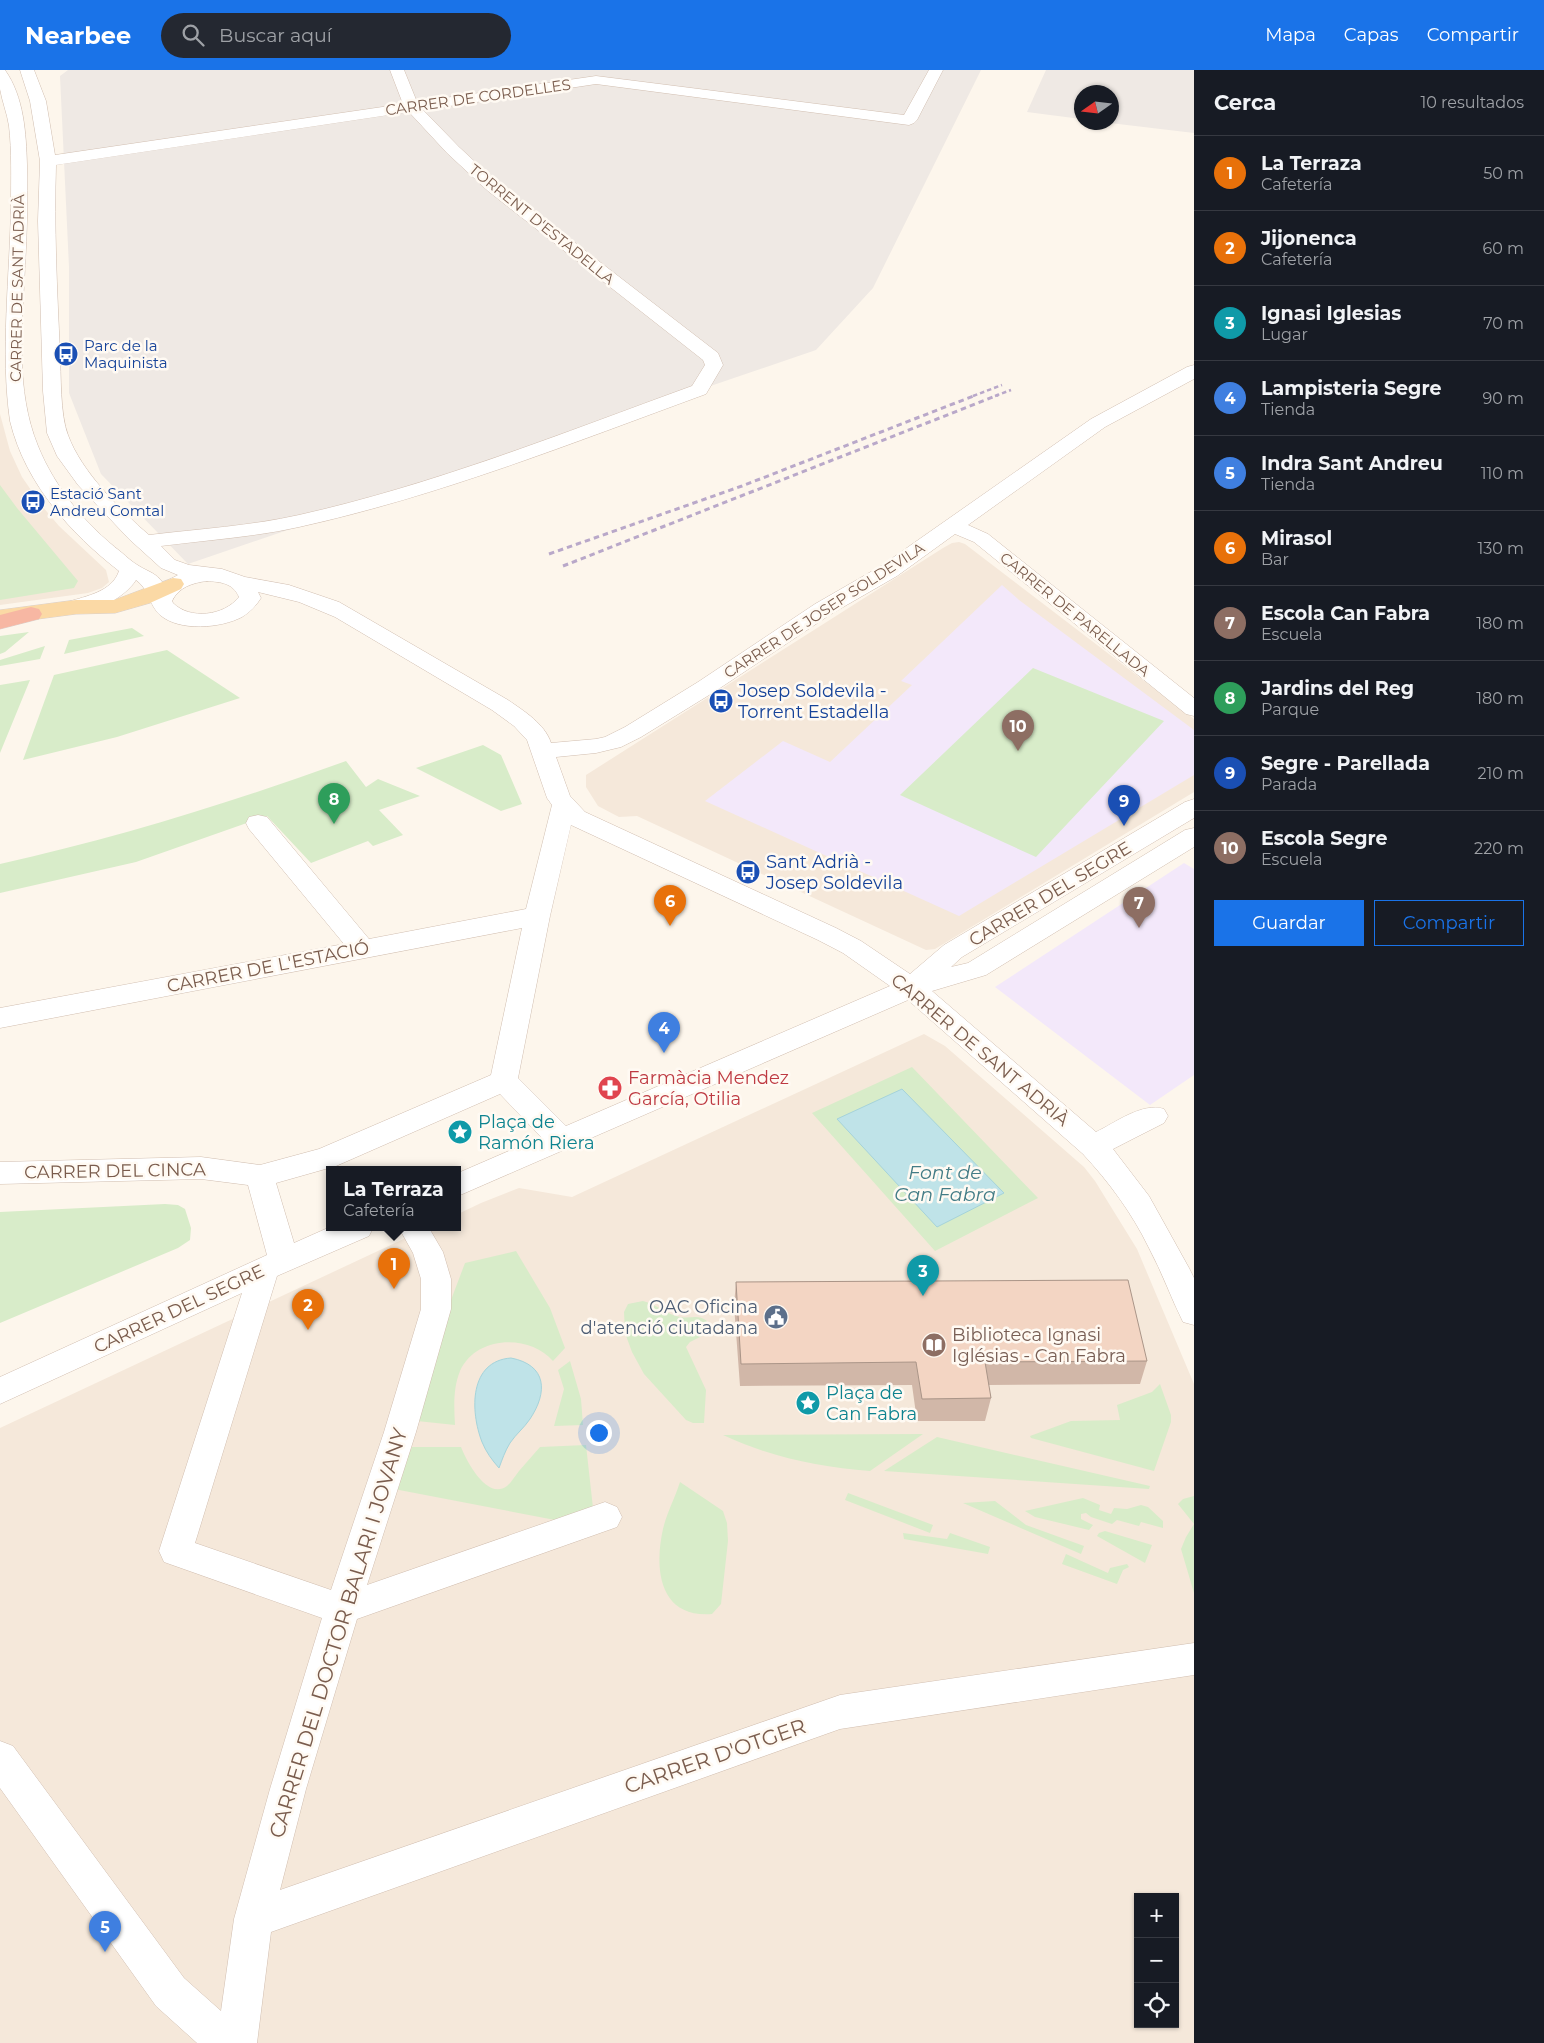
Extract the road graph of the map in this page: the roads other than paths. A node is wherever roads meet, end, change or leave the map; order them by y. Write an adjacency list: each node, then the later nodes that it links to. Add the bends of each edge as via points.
1 (396, 70): 5 (street, TORRENT D'ESTADELLA)
2 (936, 70): 5 (street, CARRER DE CORDELLES, via 910,120 596,80)
3 (33, 72): 6 (street, CARRER DE SANT ADRIÀ)
4 (0, 73): 9 (street, CARRER DE SANT ADRIÀ, via 15,108 20,213)
5 (412, 107): 6 (street, CARRER DE CORDELLES); 11 (street, TORRENT D'ESTADELLA, via 494,188 711,357 714,365 698,390 479,469 299,520 221,534)
6 (48, 162): 8 (street, CARRER DE SANT ADRIÀ, via 46,221)
7 (1194, 371): 10 (street, CARRER DE JOSEP SOLDEVILA, via 1098,423)
8 (52, 391): 9 (street); 11 (street, CARRER DE SANT ADRIÀ, via 57,432 67,456 84,481)
9 (8, 396): 12 (street, CARRER DE SANT ADRIÀ, via 25,440 53,495 94,540)
10 (952, 525): 22 (street, CARRER DE PARELLADA, via 981,538); 23 (street, CARRER DE JOSEP SOLDEVILA, via 889,571 633,732 596,746)
11 (145, 542): 13 (street, CARRER DE SANT ADRIÀ, via 168,564)
12 (130, 570): 15 (street, CARRER DE SANT ADRIÀ, via 145,576); 18 (street, via 124,586)
13 (210, 575): 14 (street, CARRER DE SANT ADRIÀ, via 234,578); 15 (street, via 189,578)
14 (243, 583): 16 (street, CARRER DE SANT ADRIÀ, via 268,586); 17 (street, via 250,598)
15 (164, 592): 17 (street, CARRER DE SANT ADRIÀ, via 163,605 171,613 184,618 201,620 226,616); 18 (main road, via 115,606)
16 (300, 596): 17 (street, CARRER DE SANT ADRIÀ); 23 (street, CARRER DE SANT ADRIÀ, via 343,612 500,705 531,729)
17 (245, 606)
18 (76, 607): 19 (main road)
19 (31, 614): 20 (main road); 21 (highway)
20 (0, 617)
21 (0, 622)
22 (1194, 709)
23 (542, 751): 24 (street, CARRER DE SANT ADRIÀ)
24 (564, 806): 28 (street); 30 (street, CARRER DE SANT ADRIÀ, via 586,824 852,947)
25 (1194, 807): 30 (street, CARRER DEL SEGRE, via 953,952)
26 (258, 823): 29 (street)
27 (1194, 836): 30 (street, CARRER DEL SEGRE, via 977,969)
28 (537, 916): 29 (street, CARRER DE L'ESTACIÓ); 32 (street)
29 (363, 949): 31 (street, CARRER DE L'ESTACIÓ)
30 (911, 988): 34 (street, CARRER DEL SEGRE); 35 (street, CARRER DE SANT ADRIÀ)
31 (0, 1018)
32 (504, 1082): 34 (street); 37 (street, via 326,1158)
33 (1154, 1116): 35 (street)
34 (562, 1140): 38 (street, CARRER DEL SEGRE)
35 (1101, 1154): 42 (street, CARRER DE SANT ADRIÀ, via 1150,1220 1172,1260)
36 (0, 1173): 37 (street, CARRER DEL CINCA, via 201,1168)
37 (260, 1176): 41 (street)
38 (461, 1184)
39 (351, 1231): 41 (street, CARRER DEL SEGRE)
40 (416, 1231): 45 (street, CARRER DEL DOCTOR BALARI I JOVANY, via 428,1252 436,1279 436,1309)
41 (274, 1264): 43 (street, CARRER DEL SEGRE); 45 (street, via 176,1551)
42 (1194, 1313)
43 (0, 1391)
44 (605, 1517): 45 (street)
45 (342, 1609): 48 (street, CARRER DEL DOCTOR BALARI I JOVANY)
46 (1194, 1659): 48 (street, CARRER D'OTGER, via 840,1712)
47 (0, 1758): 49 (street, via 170,1992)
48 (253, 1918): 50 (street, CARRER DEL DOCTOR BALARI I JOVANY)
49 (227, 2043)
50 (237, 2043)

